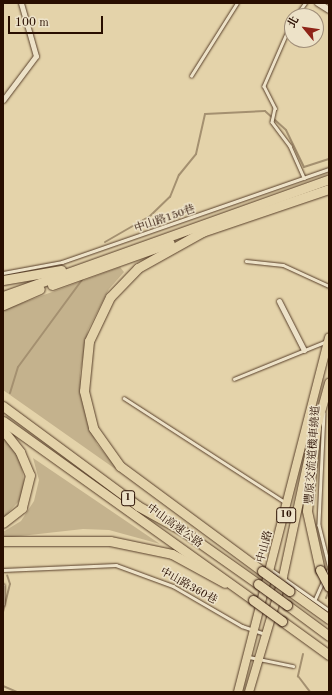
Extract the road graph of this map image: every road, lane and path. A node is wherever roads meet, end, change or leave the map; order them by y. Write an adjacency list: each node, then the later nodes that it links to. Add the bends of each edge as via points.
1 (21, 3): 7 (street, via 36,56)
2 (237, 3): 6 (lane)
3 (318, 3): 4 (street)
4 (329, 10)
5 (284, 40): 9 (lane, via 264,86 275,108 272,122 290,146)
6 (191, 76)
7 (3, 100)
8 (329, 169): 9 (lane, 中山路150巷)
9 (304, 178): 15 (lane, 中山路150巷, via 62,262)
10 (329, 179): 14 (highway)
11 (329, 189): 12 (highway)
12 (204, 231): 20 (highway, via 32,291); 45 (highway, bridge, via 138,268 110,297 89,342 84,391 93,428 120,466)
13 (246, 261): 17 (lane, via 283,265)
14 (84, 266): 16 (highway); 18 (highway)
15 (3, 273)
16 (3, 280)
17 (329, 286)
18 (3, 296)
19 (278, 301): 22 (street)
20 (3, 305)
21 (329, 339): 22 (lane); 31 (main road, 中山路 / 10)
22 (304, 350): 23 (lane)
23 (234, 379)
24 (329, 383): 25 (main road, 中山路 / 10)
25 (326, 392): 29 (main road, 中山路 / 10); 34 (lane, 豐原交流道機車繞道, via 318,479 318,525)
26 (124, 398): 31 (lane)
27 (3, 406): 48 (highway, 中山高速公路 / 1, bridge, via 138,506 183,531)
28 (3, 421): 40 (highway, 中山高速公路 / 1)
29 (316, 428): 35 (highway, via 307,511); 38 (main road, 中山路 / 10)
30 (3, 430): 32 (highway, via 20,452 30,475 22,508)
31 (289, 505): 37 (main road, 中山路 / 10)
32 (3, 523)
33 (3, 541): 40 (highway, via 110,541 172,554 211,578)
34 (329, 565)
35 (325, 569): 41 (highway, bridge); 42 (lane)
36 (3, 570): 46 (lane, 中山路360巷, via 116,565 173,586)
37 (272, 570): 38 (lane); 46 (main road, 中山路 / 10)
38 (283, 577): 42 (lane); 47 (main road, 中山路 / 10)
39 (3, 585): 43 (lane)
40 (234, 586): 49 (highway, 中山高速公路 / 1, bridge)
41 (329, 587)
42 (315, 599): 44 (lane)
43 (3, 604)
44 (329, 610)
45 (329, 619)
46 (254, 630): 47 (lane, 中山路360巷); 50 (main road, 中山路 / 10)
47 (266, 634): 51 (main road, 中山路 / 10)
48 (329, 636)
49 (329, 656)
50 (248, 657): 51 (lane); 53 (main road, 中山路 / 10)
51 (257, 659): 52 (lane); 54 (main road, 中山路 / 10)
52 (293, 666)
53 (238, 692)
54 (249, 692)

